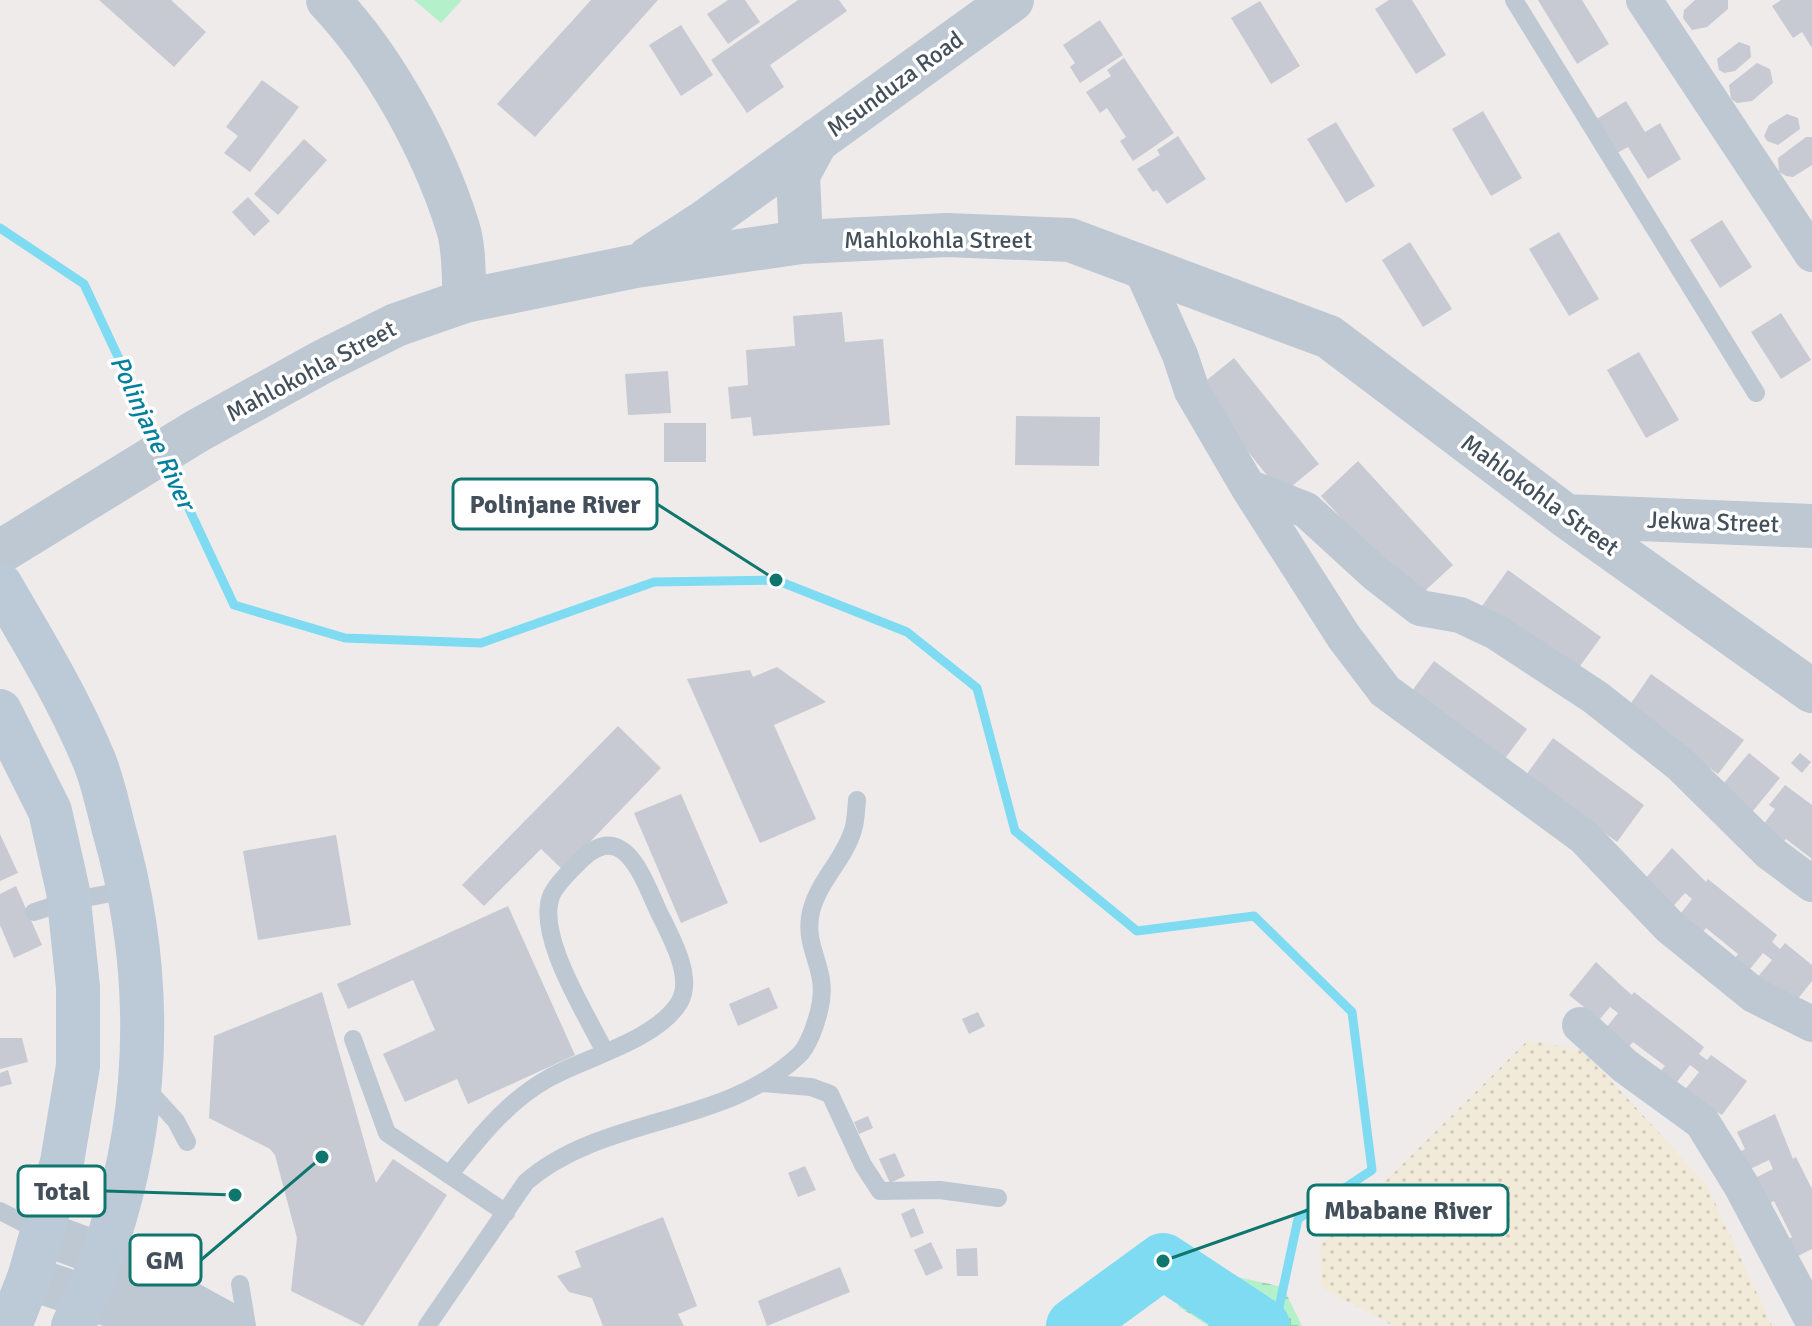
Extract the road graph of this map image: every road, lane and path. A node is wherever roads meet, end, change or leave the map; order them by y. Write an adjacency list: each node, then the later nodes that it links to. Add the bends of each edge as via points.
1 (328, 0): 10 (street, via 354,27 422,139 459,230)
2 (1012, 0): 5 (street, Msunduza Road)
3 (1514, 0): 11 (lane)
4 (1644, 0): 7 (street)
5 (817, 140): 6 (street, Msunduza Road, via 798,175); 8 (street, Msunduza Road)
6 (801, 242): 8 (street, Mahlokohla Street); 9 (street, Mahlokohla Street, via 947,235 1070,240)
7 (1812, 254)
8 (636, 266): 10 (street, Mahlokohla Street)
9 (1141, 268): 12 (street, via 1192,391); 13 (street, Mahlokohla Street, via 1329,337)
10 (465, 301): 15 (street, Mahlokohla Street, via 396,325 197,431)
11 (1756, 393)
12 (1248, 487): 20 (street, via 1306,510 1420,608 1460,615 1496,632 1595,697 1680,764 1769,852); 23 (street, via 1385,691 1584,837 1670,927 1754,995)
13 (1566, 516): 14 (street, Jekwa Street); 17 (street, Mahlokohla Street)
14 (1812, 526)
15 (0, 552)
16 (0, 584): 21 (main road, via 58,682 96,764)
17 (1812, 691)
18 (0, 711): 22 (main road, via 50,811)
19 (857, 800): 28 (lane, via 854,830 811,912 809,931 824,982 819,1013 802,1053)
20 (1812, 884)
21 (131, 889): 22 (lane); 27 (main road, via 144,1021)
22 (52, 907): 34 (main road, via 78,987 78,1066 62,1162)
23 (1812, 1024)
24 (1580, 1025): 39 (street, via 1625,1066 1702,1122)
25 (353, 1039): 30 (lane, via 387,1133)
26 (605, 1052): 26 (lane, via 547,923 551,895 563,879 593,849 610,846 625,850 637,865 684,976 682,1000 667,1019); 30 (lane, via 515,1100)
27 (140, 1081): 29 (lane, via 176,1121); 35 (main road, via 124,1194)
28 (762, 1083): 31 (lane, via 830,1094 880,1191 940,1190); 33 (lane, via 658,1123 592,1141 546,1164 526,1182)
29 (187, 1142)
30 (449, 1175): 33 (lane)
31 (998, 1198)
32 (0, 1211): 34 (lane)
33 (506, 1213): 44 (lane)
34 (43, 1233): 35 (street); 36 (main road)
35 (102, 1255): 38 (main road); 42 (street)
36 (29, 1278): 38 (street); 40 (main road)
37 (240, 1284): 43 (lane)
38 (80, 1312): 41 (street)
39 (1812, 1319)
40 (10, 1326)
41 (173, 1326)
42 (230, 1326)
43 (247, 1326)
44 (427, 1326)

